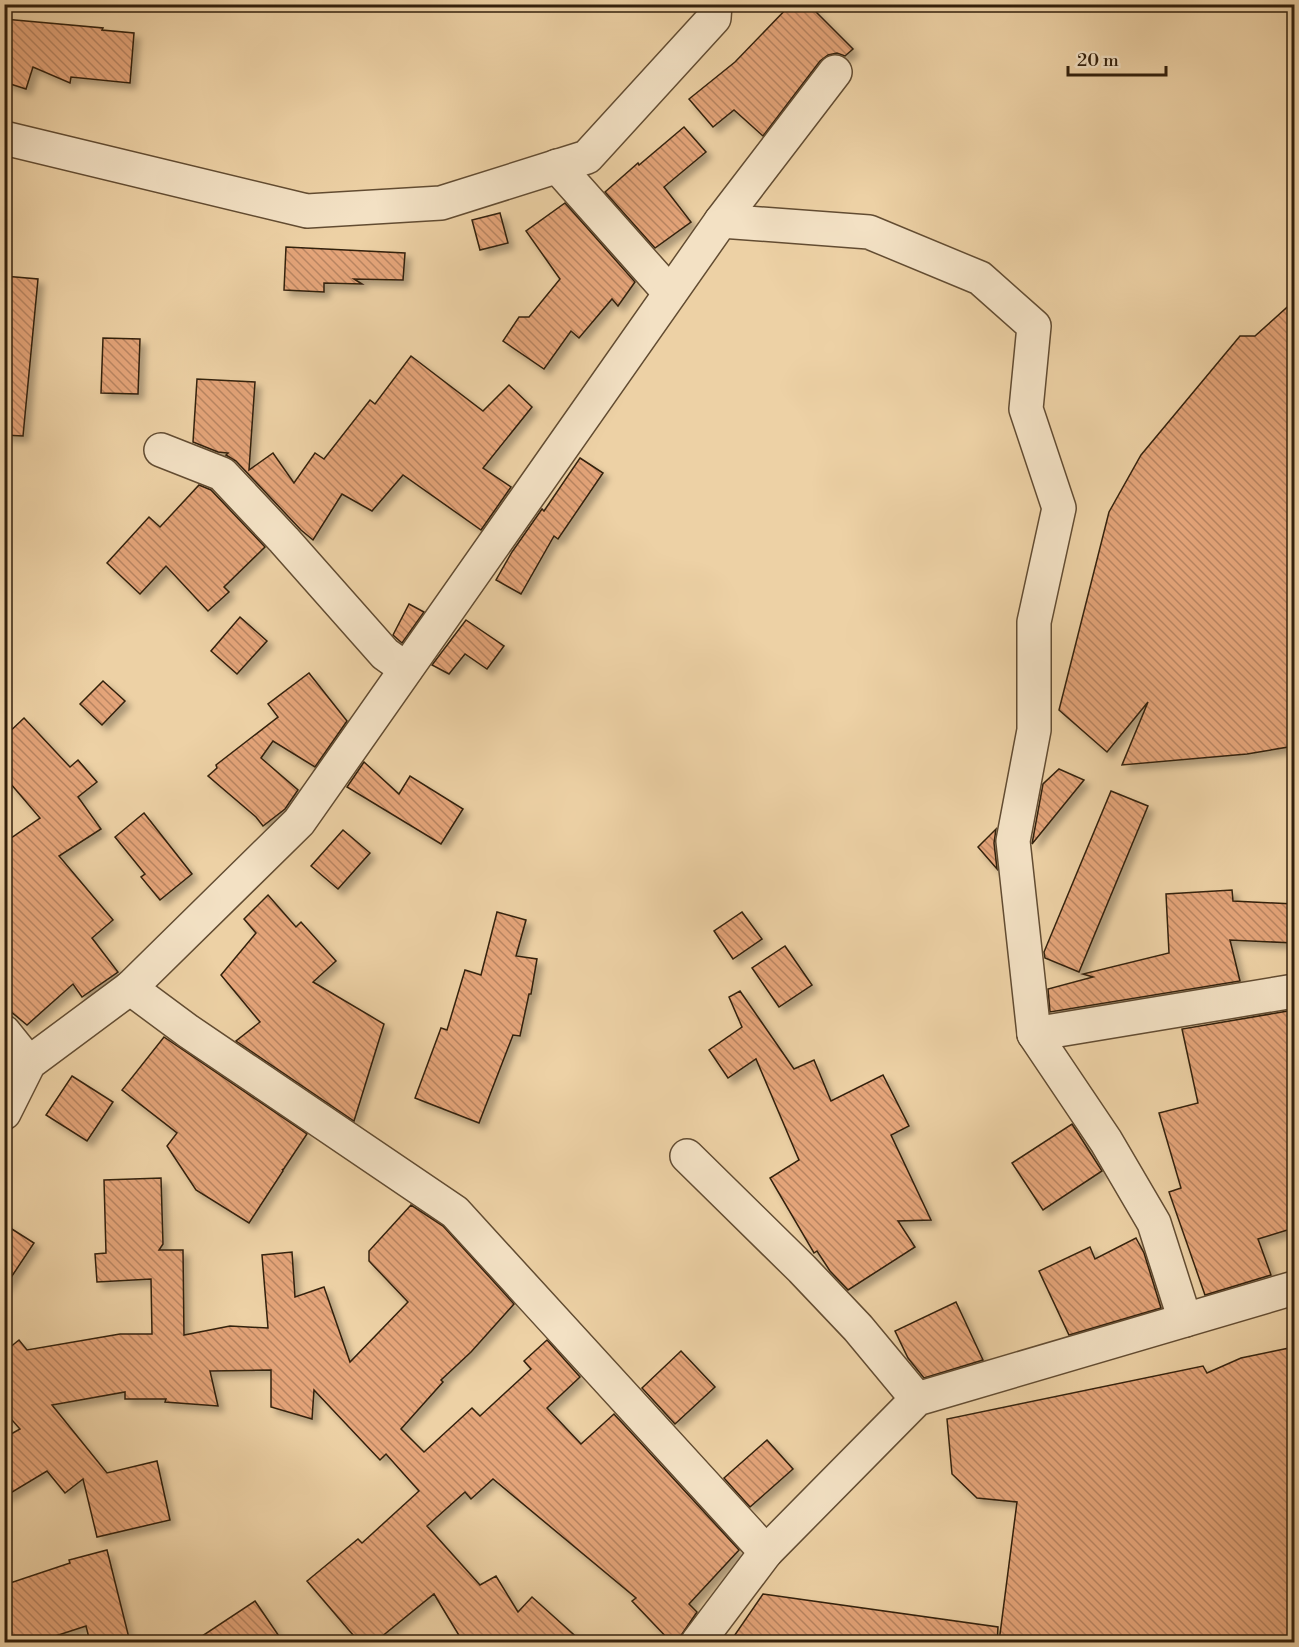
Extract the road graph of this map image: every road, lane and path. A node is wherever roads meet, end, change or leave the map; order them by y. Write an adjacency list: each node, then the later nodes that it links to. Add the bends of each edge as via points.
1 (715, 4): 4 (street, via 714,18 587,157)
2 (835, 72): 5 (street)
3 (4, 138): 4 (street, via 307,211 441,202)
4 (557, 166): 6 (street)
5 (721, 221): 6 (street); 12 (street, via 869,232 980,278 1034,326 1026,409 1059,508 1034,622 1034,730 1013,841)
6 (670, 293): 8 (street)
7 (161, 450): 8 (street, via 222,474 385,654)
8 (406, 669): 9 (street, via 298,822)
9 (130, 988): 13 (street); 19 (street, via 455,1212)
10 (1294, 992): 12 (street)
11 (4, 1032): 13 (street)
12 (1034, 1034): 17 (street, via 1154,1223)
13 (29, 1063): 14 (street)
14 (4, 1113)
15 (687, 1156): 18 (street, via 858,1328)
16 (1294, 1288): 17 (street)
17 (1185, 1320): 18 (street)
18 (917, 1399): 19 (street)
19 (766, 1552): 20 (street)
20 (698, 1642)

